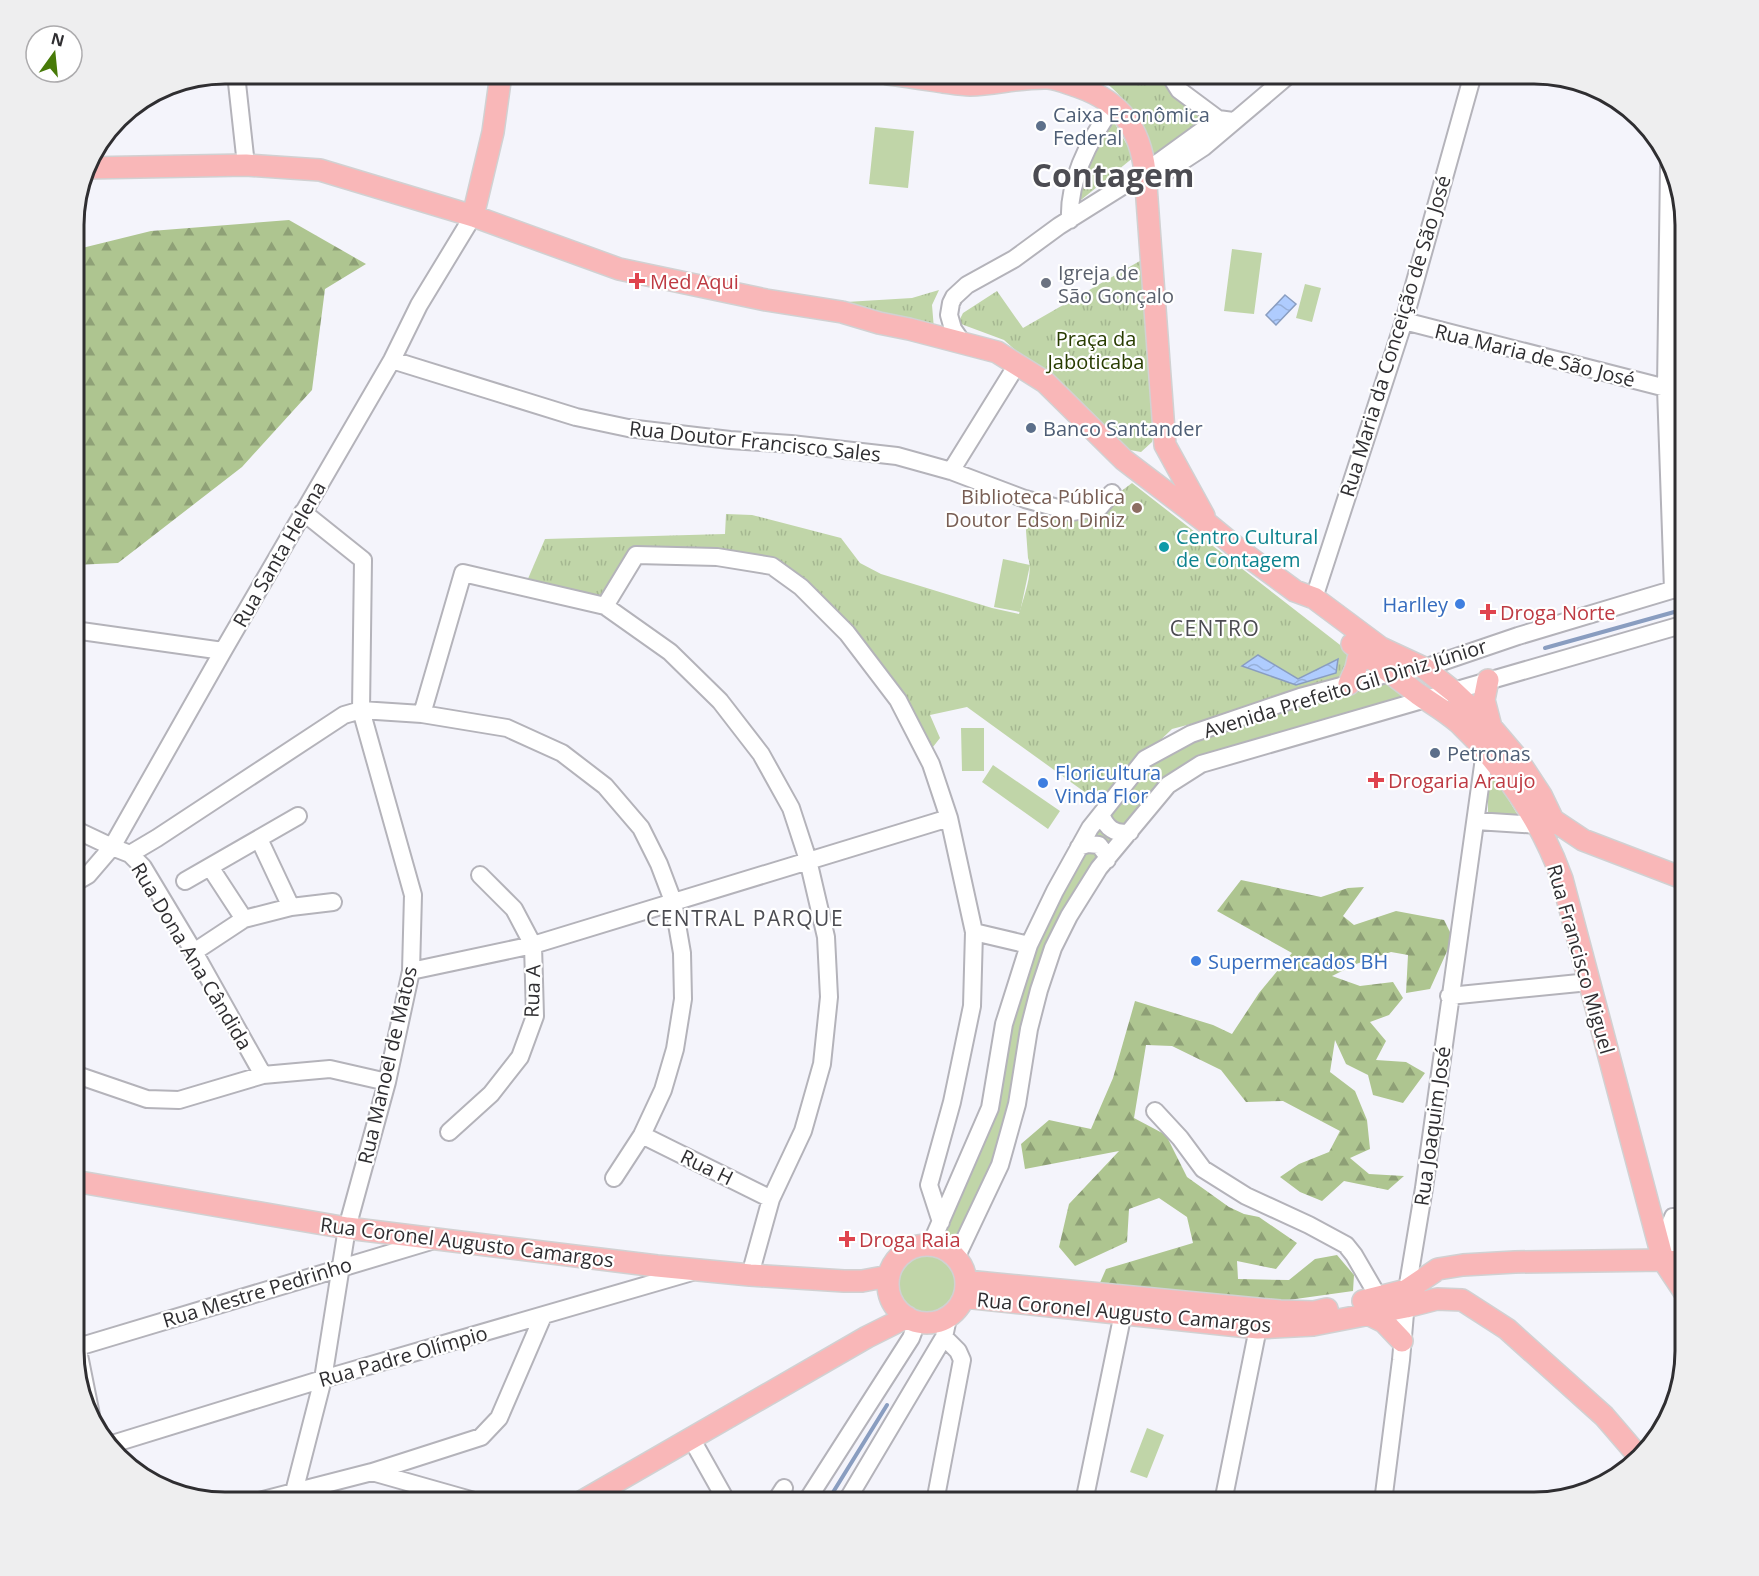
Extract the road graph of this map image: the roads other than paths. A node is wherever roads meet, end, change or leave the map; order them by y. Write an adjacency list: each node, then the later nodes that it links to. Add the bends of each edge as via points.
1 (237, 84): 9 (street)
2 (500, 84): 13 (main road, via 485,173)
3 (1070, 84): 7 (main road)
4 (1175, 84): 8 (street)
5 (1276, 84): 8 (street)
6 (1470, 84): 15 (street, Rua Maria da Conceição de São José)
7 (1114, 105): 11 (main road, via 1138,140); 14 (street, via 1082,161 1069,204)
8 (1226, 120): 11 (street, via 1204,147)
9 (246, 165): 10 (main road); 13 (main road, via 320,170)
10 (97, 168)
11 (1145, 178): 14 (street); 20 (main road)
12 (1669, 184): 19 (street)
13 (473, 216): 16 (main road, via 619,269 842,312); 17 (street, Rua Santa Helena, via 419,305)
14 (1070, 220): 16 (street, via 954,297 949,315)
15 (1404, 321): 19 (street, Rua Maria de São José); 28 (street, Rua Maria da Conceição de São José)
16 (962, 342): 18 (main road, via 997,352)
17 (392, 360): 22 (street, Rua Doutor Francisco Sales, via 576,417 628,428 897,456); 24 (street, Rua Santa Helena)
18 (1017, 363): 21 (main road, via 1045,382); 22 (street)
19 (1666, 388): 26 (street)
20 (1165, 445): 21 (main road, via 1141,459); 25 (main road)
21 (1124, 460): 25 (main road)
22 (951, 471): 23 (street, Rua Doutor Francisco Sales, via 1025,500 1072,512 1100,507)
23 (1112, 493)
24 (303, 512): 33 (street, Rua Santa Helena); 40 (street, Rua Manoel de Matos, via 363,560)
25 (1208, 524): 28 (main road)
26 (1675, 526)
27 (1675, 589): 34 (street, Avenida Prefeito Gil Diniz Júnior)
28 (1305, 594): 32 (main road, Rua Francisco Miguel, via 1308,608); 34 (main road, Rua Francisco Miguel, via 1381,648)
29 (605, 606): 41 (street, via 463,573); 46 (street, via 636,555 717,557 772,566 801,587 847,633 898,700 931,764); 56 (street, via 670,652 720,701 760,754 791,808)
30 (1675, 627): 36 (street, Avenida Prefeito Gil Diniz Júnior)
31 (84, 631): 33 (street)
32 (1360, 650): 35 (main road, Rua Francisco Miguel); 37 (main road)
33 (223, 651): 53 (street, Rua Santa Helena)
34 (1424, 668): 35 (street, Avenida Prefeito Gil Diniz Júnior); 38 (main road, Rua Francisco Miguel)
35 (1390, 673): 37 (street, Avenida Prefeito Gil Diniz Júnior); 39 (main road, Rua Francisco Miguel)
36 (1488, 680): 38 (street, Avenida Prefeito Gil Diniz Júnior); 42 (main road, via 1484,700)
37 (1349, 684): 44 (street, Avenida Prefeito Gil Diniz Júnior, via 1191,734 1145,759)
38 (1454, 691): 39 (street, Avenida Prefeito Gil Diniz Júnior); 42 (main road, Rua Francisco Miguel)
39 (1425, 699): 43 (main road, Rua Francisco Miguel, via 1458,722); 49 (street, Avenida Prefeito Gil Diniz Júnior, via 1201,764 1168,785)
40 (362, 710): 41 (street); 55 (street, via 344,715); 72 (street, Rua Manoel de Matos, via 412,895)
41 (422, 714): 64 (street, via 507,728 562,753 605,786 641,828)
42 (1491, 727): 48 (main road, Rua Francisco Miguel, via 1541,795)
43 (1485, 751): 47 (street, Rua Joaquim José); 48 (main road, Rua Francisco Miguel)
44 (1101, 814): 49 (street, via 1109,828); 54 (street, Avenida Prefeito Gil Diniz Júnior)
45 (298, 816): 51 (street)
46 (949, 818): 56 (street); 68 (street)
47 (1476, 821): 48 (street); 74 (street, Rua Joaquim José)
48 (1545, 823): 52 (main road); 62 (main road, Rua Francisco Miguel)
49 (1130, 832): 57 (street, Avenida Prefeito Gil Diniz Júnior)
50 (84, 834): 53 (street, Rua Dona Ana Cândida)
51 (259, 839): 58 (street); 66 (street)
52 (1590, 843): 60 (main road); 62 (main road, via 1573,850)
53 (112, 847): 55 (street, Rua Dona Ana Cândida); 61 (street, Rua Santa Helena)
54 (1080, 847): 57 (street, via 1099,845); 70 (street, Avenida Prefeito Gil Diniz Júnior)
55 (130, 854): 71 (street, Rua Dona Ana Cândida, via 143,867)
56 (808, 860): 64 (street); 83 (street, via 826,936 829,996 822,1064 803,1131)
57 (1107, 860): 92 (street, Avenida Prefeito Gil Diniz Júnior, via 1069,916 1053,948 1029,1029 1017,1104 999,1166)
58 (210, 867): 63 (street); 67 (street)
59 (480, 875): 69 (street, Rua A, via 514,909)
60 (1675, 875)
61 (84, 877)
62 (1562, 879): 73 (main road, Rua Francisco Miguel)
63 (185, 881)
64 (673, 901): 69 (street); 80 (street, via 682,953 683,999 669,1070)
65 (333, 902): 66 (street)
66 (291, 907): 67 (street)
67 (244, 919): 71 (street)
68 (974, 932): 70 (street); 86 (street, via 972,1006 929,1185)
69 (533, 945): 72 (street); 79 (street, Rua A, via 535,1016 520,1057 491,1094)
70 (1029, 945): 86 (street, Avenida Prefeito Gil Diniz Júnior, via 1004,1024 990,1108)
71 (194, 952): 75 (street, Rua Dona Ana Cândida)
72 (411, 972): 77 (street, Rua Manoel de Matos)
73 (1588, 982): 74 (street); 84 (main road, Rua Francisco Miguel)
74 (1449, 996): 102 (street, Rua Joaquim José)
75 (263, 1075): 76 (street, via 178,1100 147,1099); 77 (street, via 330,1069)
76 (84, 1077)
77 (387, 1083): 88 (street, Rua Manoel de Matos)
78 (1155, 1111): 104 (street, via 1203,1168 1246,1196 1346,1245 1354,1255)
79 (449, 1132)
80 (642, 1136): 81 (street); 83 (street, Rua H)
81 (614, 1178)
82 (84, 1183): 88 (main road, Rua Coronel Augusto Camargos)
83 (771, 1199): 98 (street)
84 (1651, 1215): 85 (street); 93 (main road, Rua Francisco Miguel)
85 (1675, 1218)
86 (941, 1222): 90 (street, Avenida Prefeito Gil Diniz Júnior)
87 (1675, 1222): 91 (street, via 1668,1229)
88 (347, 1228): 89 (main road, Rua Coronel Augusto Camargos); 96 (street, Rua Manoel de Matos)
89 (437, 1239): 96 (street, Rua Mestre Pedrinho); 97 (main road, Rua Coronel Augusto Camargos)
90 (930, 1246): 92 (main road); 101 (main road, via 908,1250 898,1258)
91 (1675, 1252)
92 (956, 1258): 100 (main road, via 963,1268)
93 (1663, 1260): 94 (main road); 95 (main road); 99 (main road, Rua Francisco Miguel)
94 (1675, 1261)
95 (1463, 1265): 102 (main road, via 1438,1269); 103 (main road, via 1458,1288)
96 (340, 1267): 112 (street, Rua Mestre Pedrinho); 113 (street, Rua Manoel de Matos)
97 (698, 1270): 98 (main road, Rua Coronel Augusto Camargos); 106 (street, Rua Padre Olímpio)
98 (750, 1275): 101 (main road, Rua Coronel Augusto Camargos, via 862,1281)
99 (1675, 1278)
100 (965, 1289): 104 (main road, Rua Coronel Augusto Camargos, via 1280,1311); 105 (main road, Rua Coronel Augusto Camargos); 108 (main road, via 961,1304)
101 (890, 1290): 107 (main road, via 896,1307); 110 (main road)
102 (1406, 1298): 103 (main road, Rua Coronel Augusto Camargos); 104 (main road, Rua Coronel Augusto Camargos); 111 (street, Rua Joaquim José)
103 (1462, 1300): 116 (main road, via 1507,1329 1604,1416)
104 (1374, 1306): 109 (main road, Rua Coronel Augusto Camargos, via 1313,1325); 111 (main road)
105 (1123, 1313): 109 (main road, Rua Coronel Augusto Camargos); 128 (street)
106 (543, 1316): 113 (street, Rua Padre Olímpio); 117 (street, via 499,1418 481,1437)
107 (912, 1320): 108 (main road); 110 (main road); 125 (street, via 906,1347)
108 (946, 1327): 126 (street); 127 (street, via 962,1360)
109 (1258, 1328): 129 (street)
110 (867, 1337): 114 (main road)
111 (1402, 1341): 130 (street, Rua Joaquim José)
112 (84, 1345)
113 (323, 1379): 115 (street, Rua Padre Olímpio); 119 (street, Rua Manoel de Matos)
114 (692, 1438): 122 (main road); 123 (street)
115 (118, 1442)
116 (1634, 1451)
117 (372, 1472): 120 (street); 121 (street)
118 (784, 1488): 124 (street)
119 (294, 1492)
120 (309, 1492)
121 (440, 1492)
122 (600, 1492)
123 (721, 1492)
124 (782, 1492)
125 (813, 1492)
126 (852, 1492)
127 (937, 1492)
128 (1086, 1492)
129 (1225, 1492)
130 (1384, 1492)

